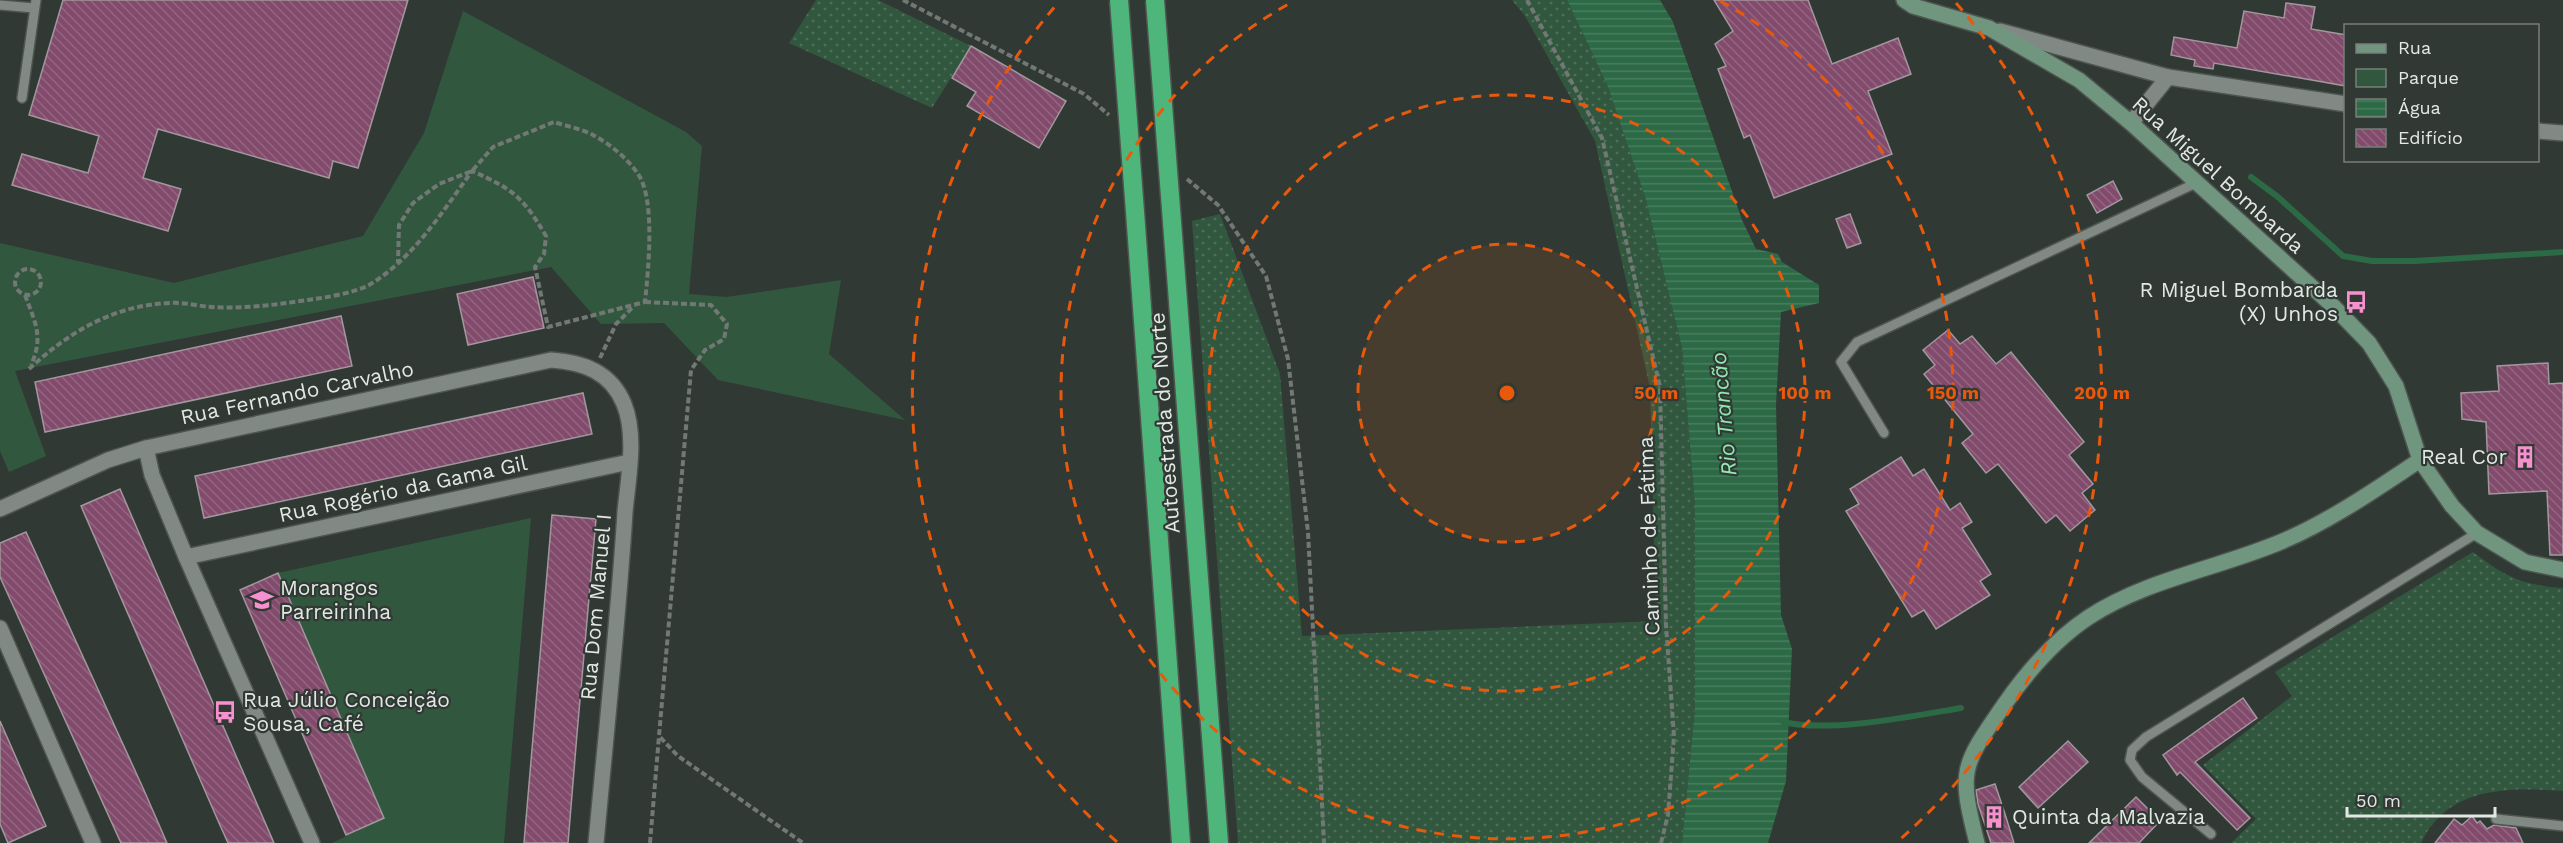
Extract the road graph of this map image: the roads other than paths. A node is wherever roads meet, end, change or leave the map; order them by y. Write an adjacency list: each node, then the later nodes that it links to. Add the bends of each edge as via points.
1 (1119, 0): 30 (highway, Autoestrada do Norte, bridge)
2 (1155, 0): 31 (highway, Autoestrada do Norte, bridge)
3 (1904, 0): 6 (main road, Rua Miguel Bombarda)
4 (0, 4): 5 (lane)
5 (35, 4): 8 (lane)
6 (1989, 28): 7 (street); 10 (main road, Rua Miguel Bombarda, via 2079,80)
7 (2168, 77): 9 (street); 10 (street)
8 (22, 98)
9 (2344, 104)
10 (2131, 123): 13 (main road, Rua Miguel Bombarda)
11 (2539, 132): 12 (street)
12 (2563, 133)
13 (2196, 183): 15 (lane, via 1857,342 1841,362); 17 (main road, Rua Miguel Bombarda, via 2333,306 2378,354 2396,386)
14 (608, 380): 16 (street, Rua Fernando Carvalho, via 575,362 551,360); 18 (street, Rua Dom Manuel I, via 625,405 630,432)
15 (1884, 433)
16 (146, 447): 19 (street, Rua Fernando Carvalho, via 108,460); 21 (street, via 152,475)
17 (2420, 460): 20 (main road, Rua Miguel Bombarda, via 2452,506); 32 (main road, via 2354,503 2286,540 2118,601 2070,631 2023,678 1971,754 1966,786)
18 (629, 462): 21 (street, Rua Rogério da Gama Gil); 29 (street, Rua Dom Manuel I)
19 (0, 510)
20 (2477, 533): 22 (main road, Rua Miguel Bombarda, via 2525,562); 26 (lane, via 2146,736 2132,750 2130,760 2142,777)
21 (186, 557): 28 (street)
22 (2563, 570)
23 (0, 628): 27 (street)
24 (2496, 819): 25 (lane)
25 (2563, 826)
26 (2211, 834)
27 (93, 843)
28 (312, 843)
29 (596, 843)
30 (1181, 843)
31 (1219, 843)
32 (1977, 843)

